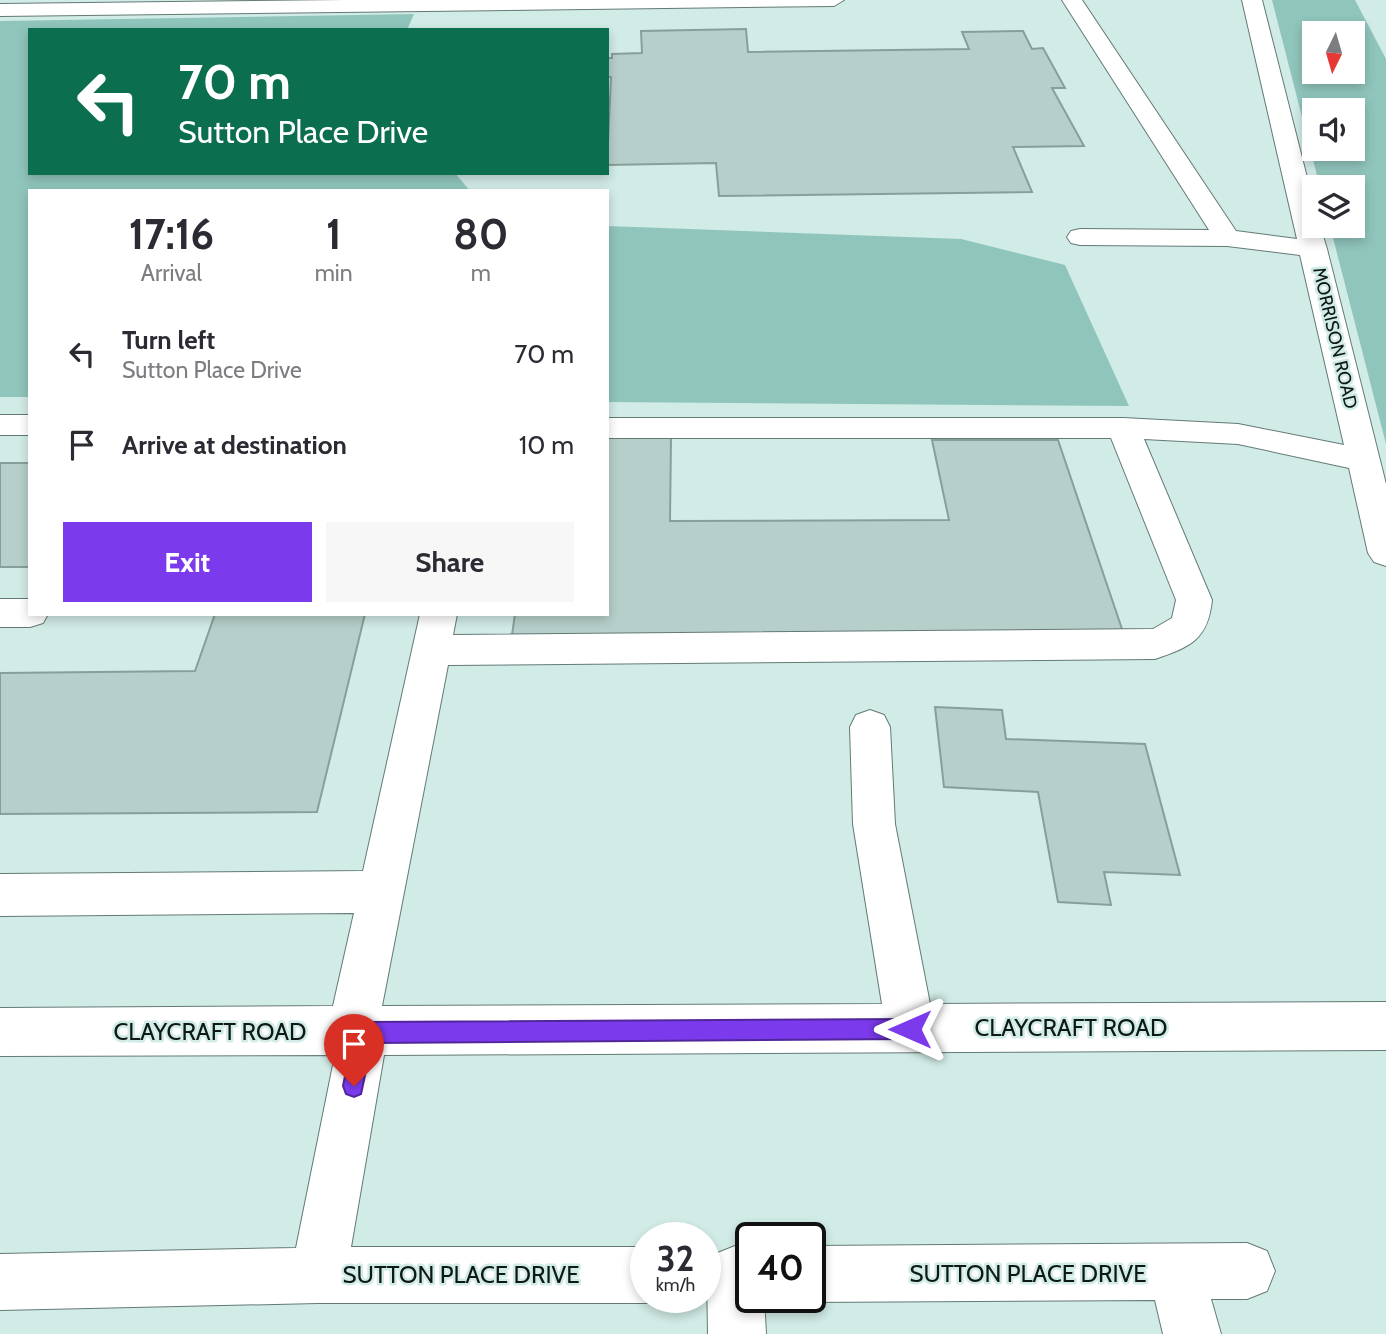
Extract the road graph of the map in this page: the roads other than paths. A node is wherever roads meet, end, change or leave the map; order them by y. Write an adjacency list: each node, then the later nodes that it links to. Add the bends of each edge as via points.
1 (834, 0): 5 (street)
2 (1072, 0): 8 (street)
3 (1252, 0): 9 (street, MORRISON ROAD)
4 (573, 1): 5 (street); 6 (street)
5 (640, 1)
6 (0, 10)
7 (1080, 237): 8 (street)
8 (1227, 238): 9 (street)
9 (1314, 249): 14 (street, MORRISON ROAD)
10 (0, 425): 11 (street)
11 (28, 425)
12 (609, 428): 13 (street)
13 (1123, 428): 14 (street, via 1238,434); 18 (street, via 1194,600 1192,621 1179,636 1155,644)
14 (1364, 460): 15 (street, MORRISON ROAD)
15 (1386, 553)
16 (0, 613): 17 (street)
17 (28, 613)
18 (435, 632): 20 (street, SUTTON PLACE DRIVE)
19 (870, 727): 23 (street, via 874,824)
20 (381, 892): 21 (street); 25 (street, SUTTON PLACE DRIVE)
21 (0, 895)
22 (1386, 1026): 23 (street, CLAYCRAFT ROAD)
23 (910, 1029): 25 (street, CLAYCRAFT ROAD)
24 (0, 1032): 25 (street, CLAYCRAFT ROAD)
25 (358, 1032): 30 (street, SUTTON PLACE DRIVE)
26 (1247, 1271): 29 (street, SUTTON PLACE DRIVE)
27 (730, 1274): 33 (street)
28 (826, 1274): 29 (street, SUTTON PLACE DRIVE)
29 (1176, 1274): 34 (street)
30 (318, 1275): 31 (street, SUTTON PLACE DRIVE); 32 (street, SUTTON PLACE DRIVE)
31 (630, 1275)
32 (0, 1282)
33 (737, 1334)
34 (1192, 1334)

